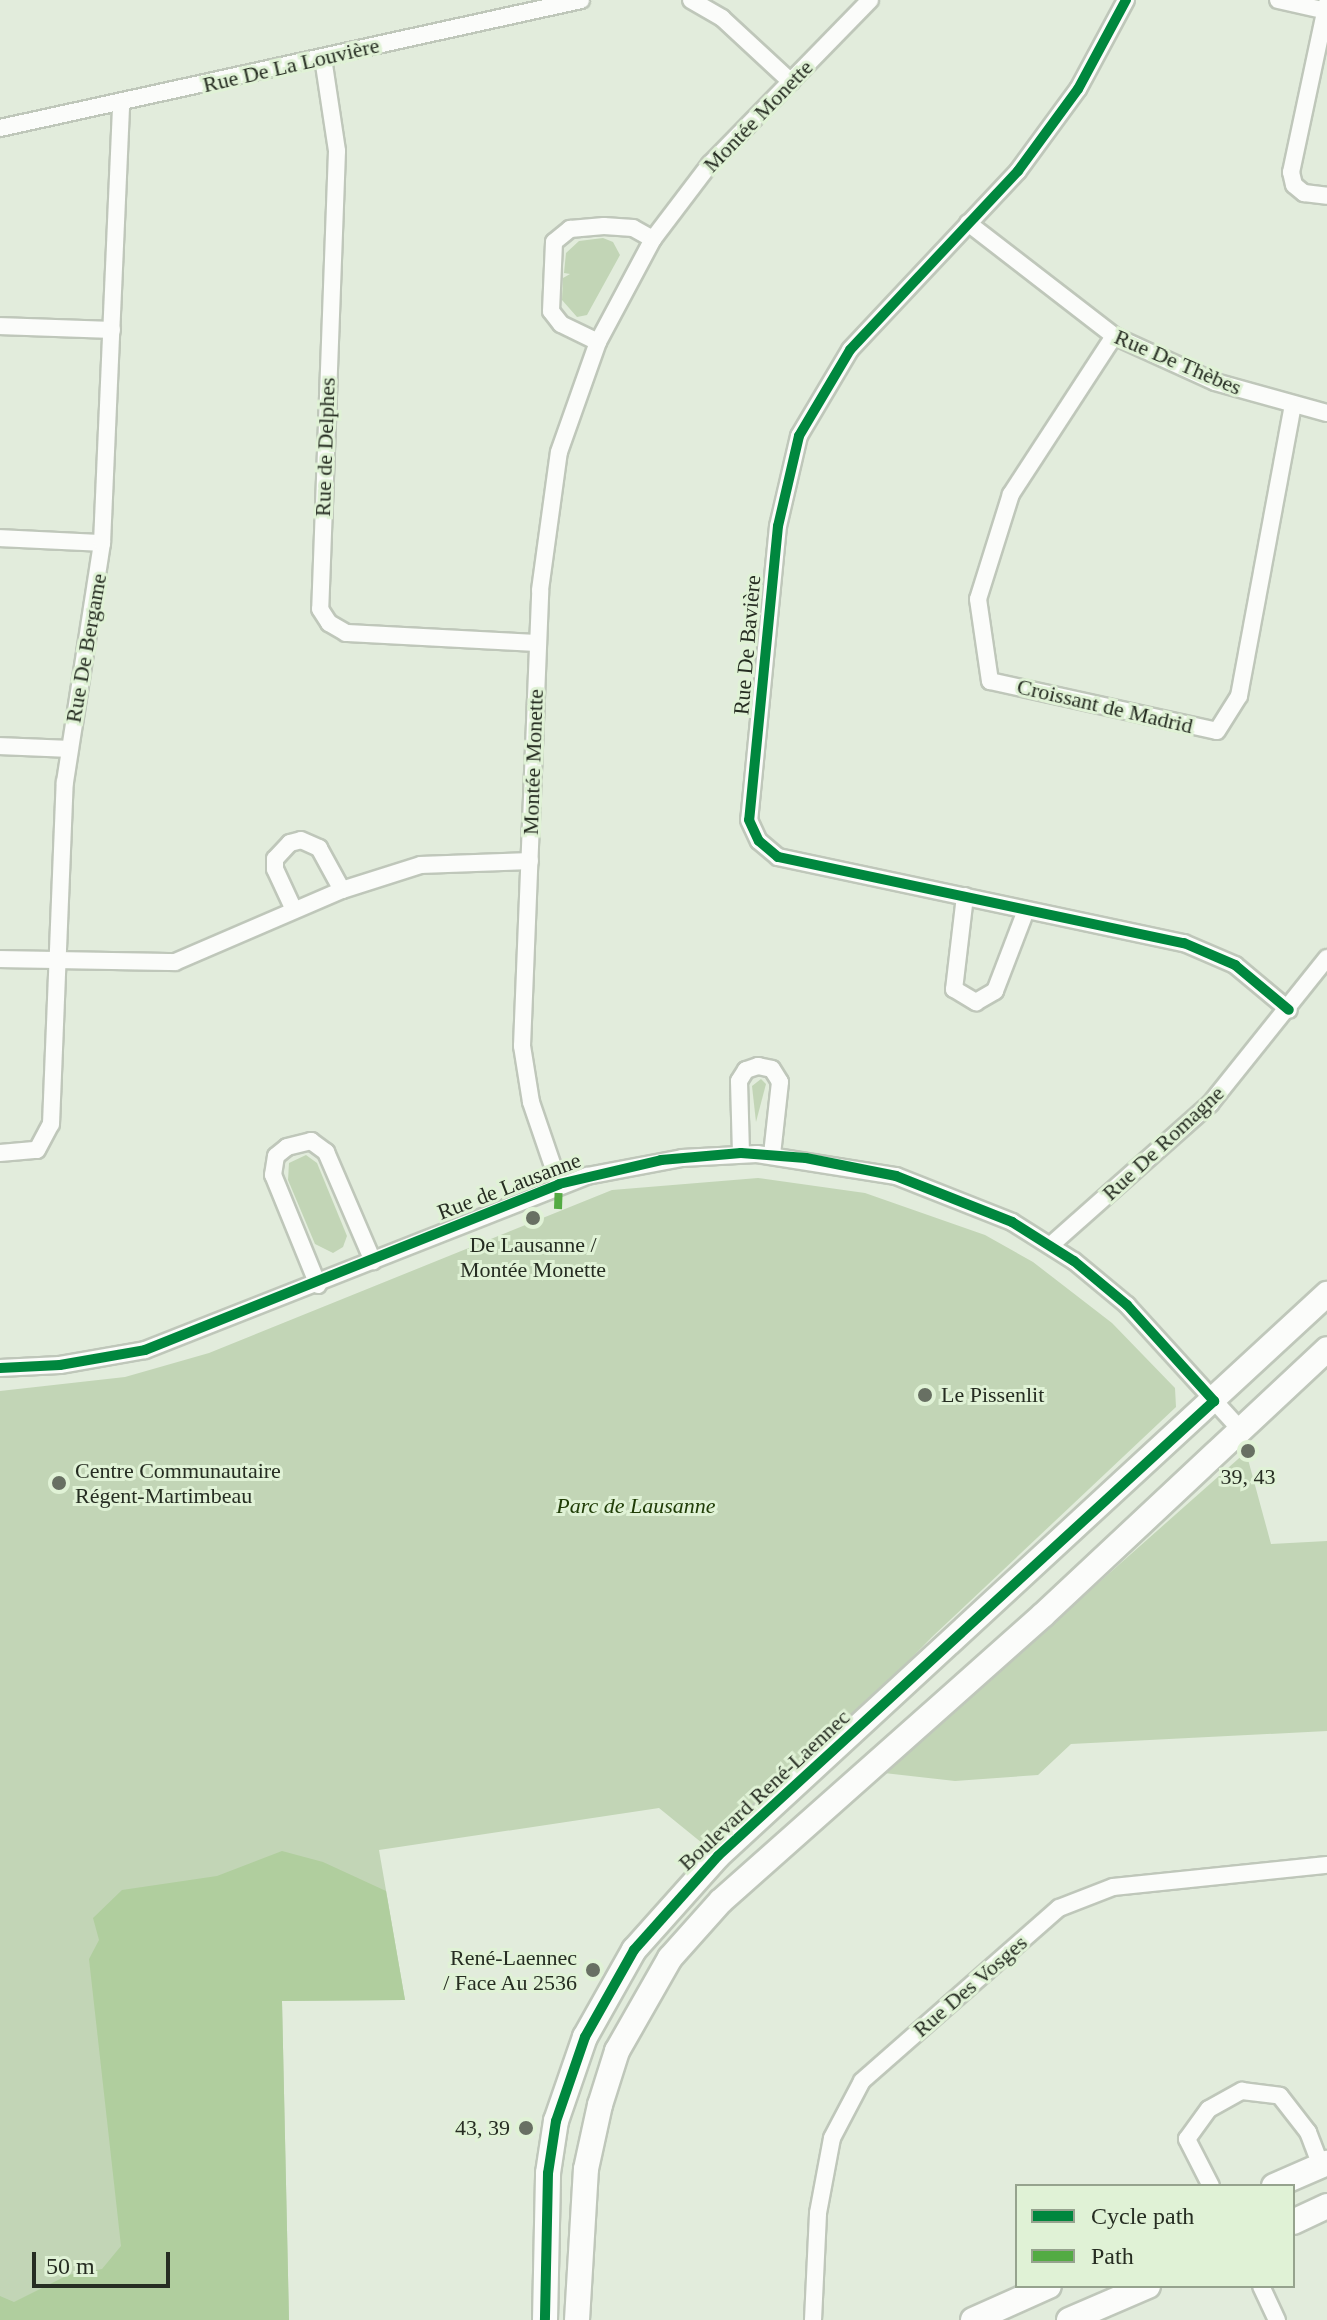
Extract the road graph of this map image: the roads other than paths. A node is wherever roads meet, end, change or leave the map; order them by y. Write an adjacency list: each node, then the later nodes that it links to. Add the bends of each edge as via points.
1 (581, 0): 7 (street, Rue De La Louvière)
2 (691, 0): 8 (street, via 722,18)
3 (870, 0): 8 (street, Montée Monette)
4 (1126, 0): 12 (street, Rue De Bavière, via 1078,89 1018,171)
5 (1278, 0): 6 (street)
6 (1327, 9): 11 (street, via 1291,172 1294,185 1304,193)
7 (323, 58): 9 (street, Rue De La Louvière); 22 (street, Rue de Delphes, via 337,151 320,609 329,623 346,633)
8 (791, 82): 13 (street, Montée Monette, via 701,175)
9 (121, 103): 10 (street, Rue De La Louvière); 15 (street, Rue De Bergame)
10 (0, 128)
11 (1327, 196)
12 (968, 223): 16 (street, Rue De Thèbes); 27 (street, Rue De Bavière, via 850,350 799,436 778,526 749,820 759,841 778,857)
13 (653, 239): 17 (street, Montée Monette); 17 (street, via 633,228 604,226 570,229 554,242 551,311 561,324)
14 (0, 326): 15 (street)
15 (112, 330): 21 (street, Rue De Bergame)
16 (1114, 336): 18 (street, Rue De Thèbes, via 1215,382); 18 (street, Croissant de Madrid, via 1011,494 978,599 990,681 1217,731 1239,696)
17 (598, 342): 22 (street, Montée Monette, via 571,412 552,486)
18 (1293, 406): 19 (street, Rue De Thèbes)
19 (1327, 413)
20 (0, 538): 21 (street)
21 (102, 543): 24 (street, Rue De Bergame)
22 (538, 643): 25 (street, Montée Monette)
23 (0, 746): 24 (street)
24 (69, 749): 32 (street, Rue De Bergame)
25 (530, 861): 26 (street, via 438,862); 37 (street, Montée Monette, via 523,1060 531,1102)
26 (342, 890): 28 (street); 28 (street, via 319,848 301,840 290,843 275,859 275,869)
27 (965, 896): 29 (street, Rue De Bavière); 29 (street, via 954,989 976,1002 995,991)
28 (294, 910): 32 (street, via 175,962)
29 (1025, 913): 33 (street, Rue De Bavière, via 1184,943 1235,965)
30 (1327, 958): 33 (street, Rue De Romagne)
31 (0, 959): 32 (street)
32 (59, 961): 34 (street, Rue De Bergame, via 49,1135 28,1154)
33 (1289, 1010): 38 (street, Rue De Romagne, via 1210,1104)
34 (0, 1153)
35 (741, 1153): 36 (street, Rue de Lausanne); 36 (street, via 739,1081 746,1070 758,1066 772,1069 780,1082); 37 (street, Rue de Lausanne, via 647,1163)
36 (772, 1155): 38 (street, Rue de Lausanne, via 896,1176 957,1197)
37 (559, 1184): 39 (street, Rue de Lausanne)
38 (1051, 1245): 44 (street, Rue de Lausanne, via 1127,1305)
39 (373, 1261): 40 (street, Rue de Lausanne); 40 (street, via 326,1152 311,1141 287,1147 274,1160 273,1175)
40 (318, 1285): 43 (street, Rue de Lausanne, via 145,1350 60,1365)
41 (1327, 1294): 44 (street, Boulevard René-Laennec)
42 (1327, 1349): 45 (street)
43 (0, 1368)
44 (1214, 1401): 45 (street, Rue de Lausanne); 55 (street, Boulevard René-Laennec, via 718,1856 634,1950 604,1996 580,2048 556,2121 548,2173)
45 (1239, 1428): 56 (street, via 1043,1615 721,1901 670,1958 617,2051 600,2105 586,2169)
46 (1327, 1865): 57 (street, Rue Des Vosges, via 1113,1887 1059,1908 862,2081 832,2138 818,2213)
47 (1324, 2165): 48 (street, via 1308,2132 1280,2096 1242,2091 1209,2109 1187,2139); 49 (street)
48 (1210, 2184)
49 (1279, 2184)
50 (1327, 2206): 51 (street)
51 (1295, 2221)
52 (1045, 2288): 58 (street)
53 (1143, 2288): 59 (street)
54 (1262, 2288): 60 (street)
55 (545, 2320)
56 (577, 2320)
57 (813, 2320)
58 (973, 2320)
59 (1069, 2320)
60 (1277, 2320)

